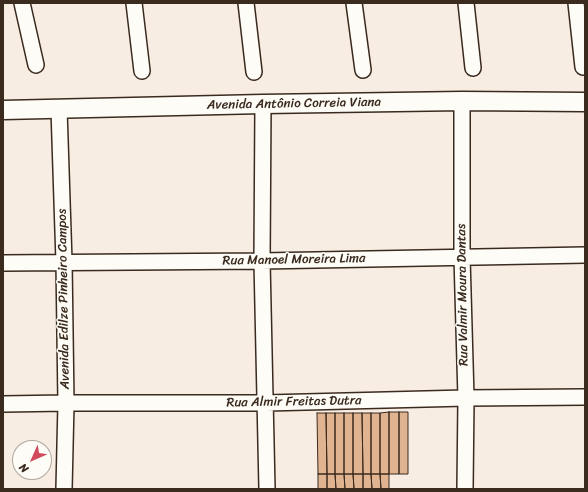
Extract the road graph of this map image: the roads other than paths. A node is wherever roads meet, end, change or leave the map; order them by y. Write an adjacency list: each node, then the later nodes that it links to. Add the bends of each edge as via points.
1 (22, 3): 7 (street)
2 (134, 3): 11 (street)
3 (246, 3): 12 (street)
4 (354, 3): 10 (street)
5 (466, 3): 9 (street)
6 (576, 3): 8 (street)
7 (36, 65)
8 (584, 67)
9 (473, 68)
10 (363, 70)
11 (142, 72)
12 (254, 72)
13 (462, 101): 14 (street, Avenida Antônio Correia Viana); 15 (street, Avenida Antônio Correia Viana); 19 (street, Rua Valmir Moura Dantas)
14 (585, 102)
15 (263, 104): 16 (street, Avenida Antônio Correia Viana); 20 (street)
16 (59, 108): 17 (street, Avenida Antônio Correia Viana); 22 (street, Avenida Edilze Pinheiro Campos)
17 (3, 110)
18 (585, 255): 19 (street, Rua Manoel Moreira Lima)
19 (462, 257): 20 (street, Rua Manoel Moreira Lima); 24 (street, Rua Valmir Moura Dantas)
20 (262, 261): 22 (street, Rua Manoel Moreira Lima); 26 (street)
21 (3, 262): 22 (street, Rua Manoel Moreira Lima)
22 (64, 262): 25 (street, Avenida Edilze Pinheiro Campos)
23 (585, 397): 24 (street, Rua Almir Freitas Dutra)
24 (466, 398): 26 (street, Rua Almir Freitas Dutra); 30 (street, Rua Valmir Moura Dantas)
25 (66, 403): 26 (street, Rua Almir Freitas Dutra); 27 (street, Rua Almir Freitas Dutra); 28 (street, Avenida Edilze Pinheiro Campos)
26 (266, 403): 29 (street)
27 (3, 404)
28 (64, 489)
29 (267, 489)
30 (465, 489)

